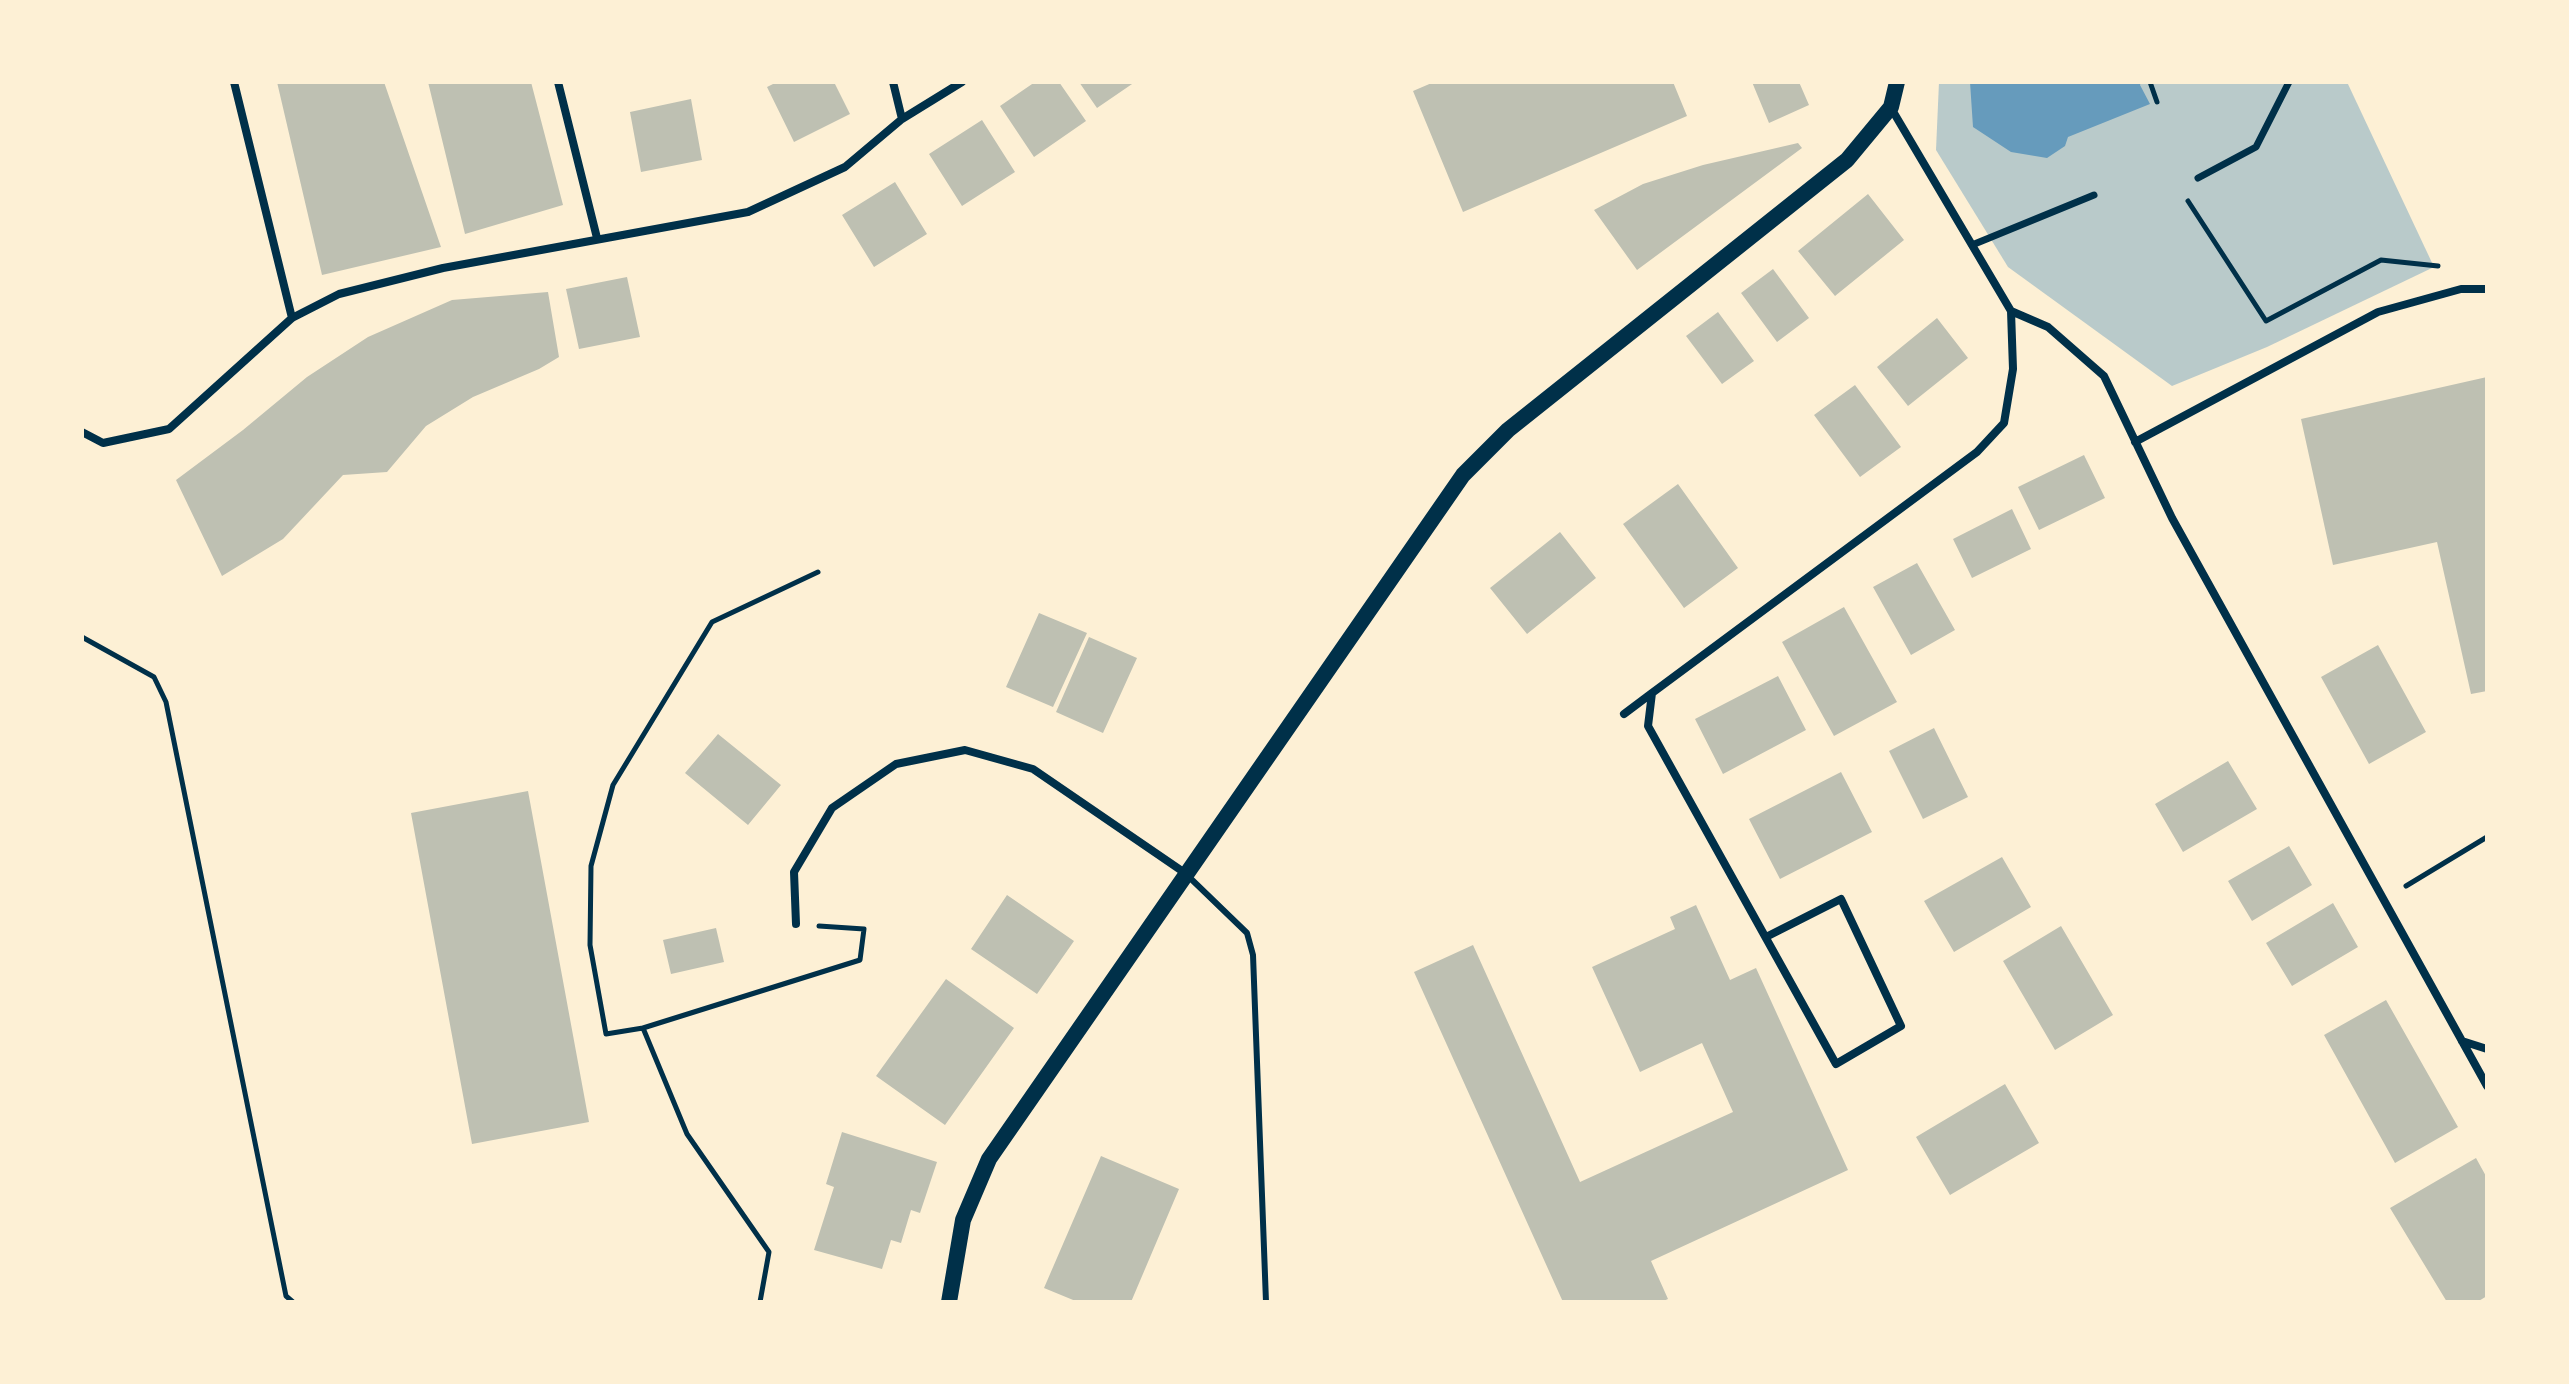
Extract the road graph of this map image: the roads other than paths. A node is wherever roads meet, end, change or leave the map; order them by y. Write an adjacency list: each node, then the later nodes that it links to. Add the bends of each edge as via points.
1 (234, 82): 15 (street)
2 (558, 82): 11 (street)
3 (893, 82): 8 (street)
4 (962, 82): 8 (street)
5 (1897, 82): 7 (main road)
6 (2289, 82): 9 (street, via 2256,147)
7 (1891, 107): 12 (street); 20 (main road, via 1847,160 1508,430 1463,475)
8 (902, 119): 11 (street, via 845,167 748,212)
9 (2198, 178)
10 (2094, 195): 12 (street)
11 (597, 238): 15 (street, via 339,294)
12 (1972, 245): 14 (street)
13 (2487, 289): 17 (street, via 2461,289 2378,312)
14 (2011, 311): 17 (street, via 2048,327 2104,376); 18 (street, via 2013,369 2004,423 1977,452)
15 (292, 318): 16 (street, via 169,429 103,443)
16 (82, 432)
17 (2135, 442): 23 (street)
18 (1652, 693): 19 (street); 22 (street, via 1648,726)
19 (1624, 714)
20 (1185, 873): 21 (street, via 1033,769 965,750 896,764 832,808 794,872); 26 (main road, via 989,1159 963,1220); 27 (lane, via 1247,933 1253,955)
21 (796, 924)
22 (1766, 937): 22 (street, via 1836,1064 1901,1026 1841,899)
23 (2461, 1040): 24 (street); 25 (street)
24 (2487, 1049)
25 (2487, 1086)
26 (949, 1302)
27 (1266, 1302)

